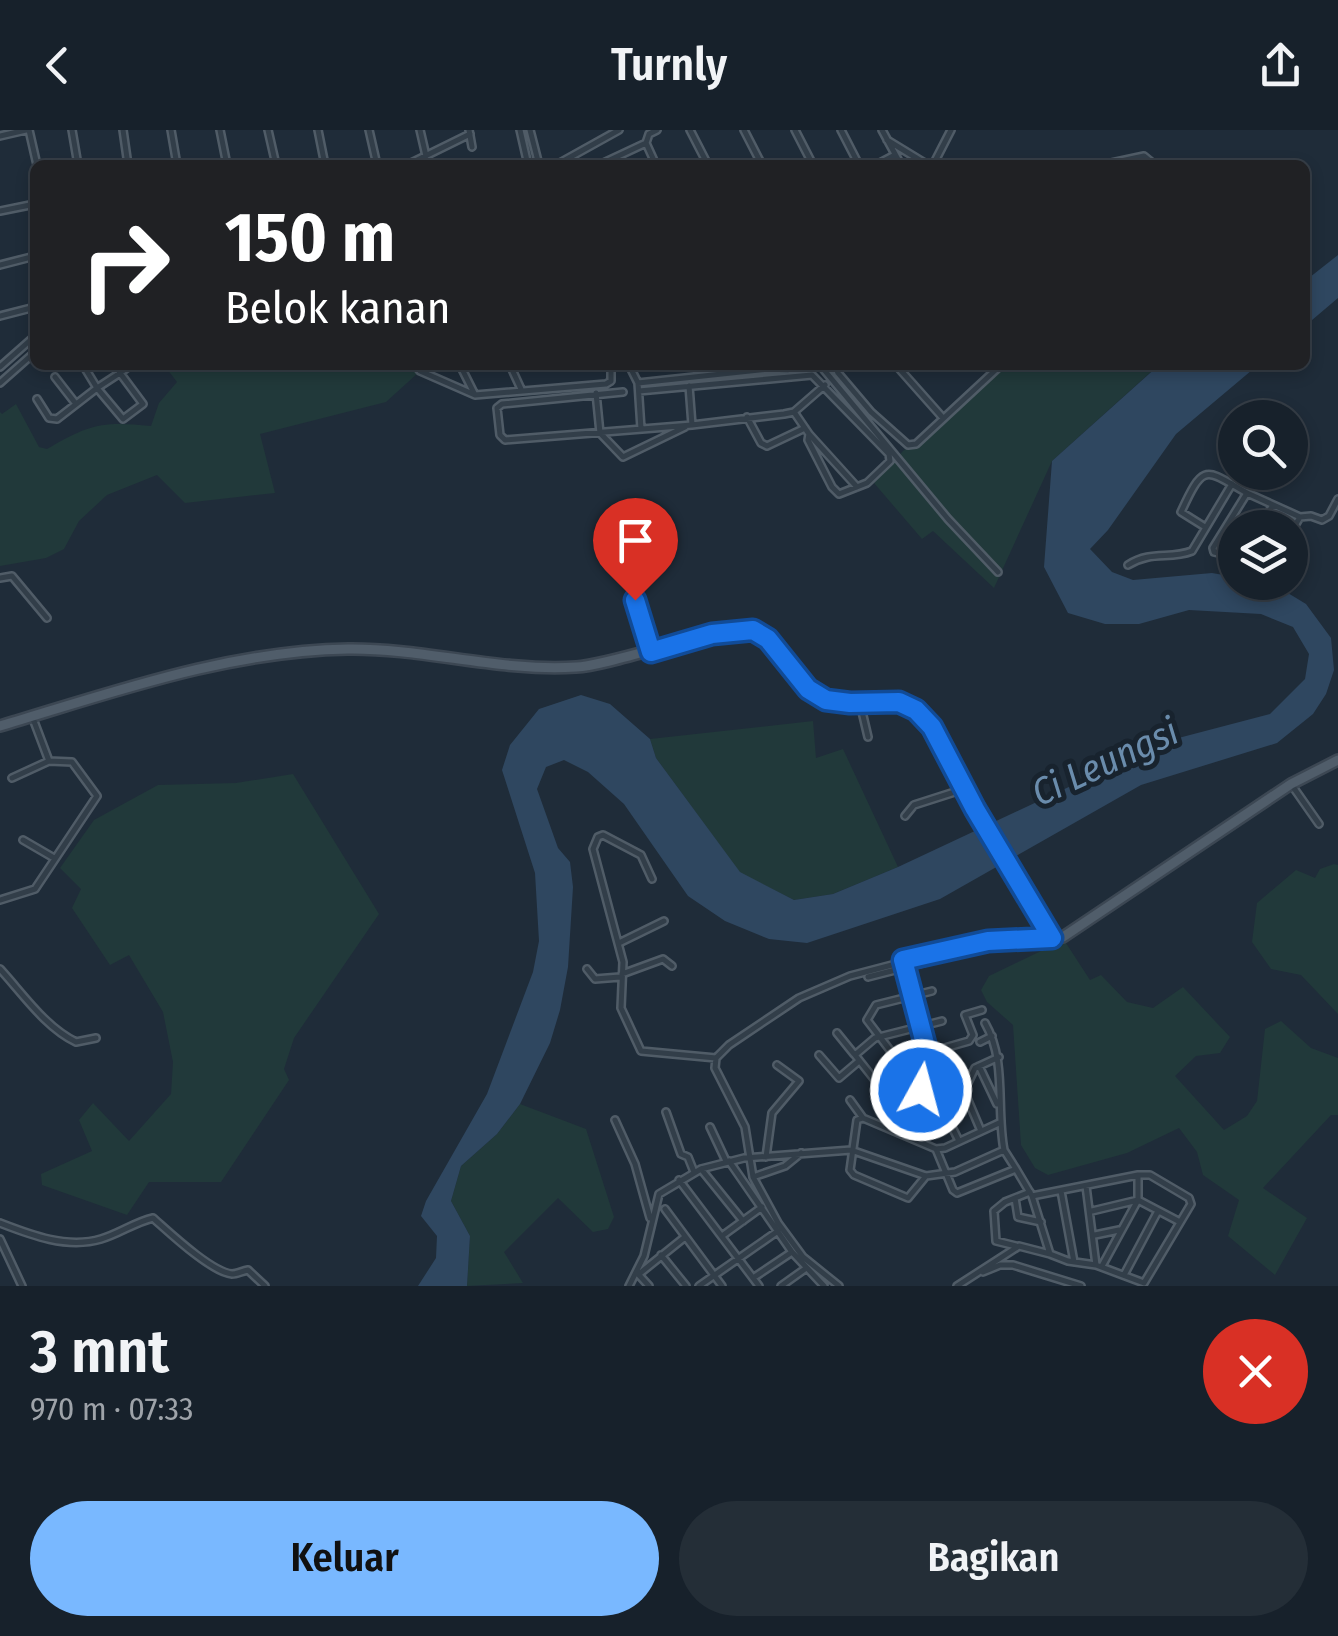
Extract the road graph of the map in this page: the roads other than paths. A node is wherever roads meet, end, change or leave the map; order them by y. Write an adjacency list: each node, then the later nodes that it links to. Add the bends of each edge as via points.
1 (28, 130): 21 (street); 27 (street)
2 (72, 130): 28 (street)
3 (123, 130): 29 (street)
4 (170, 130): 30 (street)
5 (220, 130): 31 (street)
6 (268, 130): 32 (street)
7 (318, 130): 33 (street)
8 (369, 130): 34 (street)
9 (420, 130): 26 (street)
10 (520, 130): 36 (street)
11 (530, 130): 37 (street)
12 (619, 130): 38 (street)
13 (656, 130): 23 (street)
14 (690, 130): 41 (street)
15 (744, 130): 42 (street)
16 (794, 130): 43 (street)
17 (841, 130): 44 (street)
18 (882, 130): 22 (street)
19 (949, 131): 48 (street)
20 (470, 132): 24 (street); 26 (street)
21 (0, 136)
22 (888, 140): 25 (street); 47 (street)
23 (646, 143): 39 (street); 40 (street)
24 (472, 147)
25 (895, 155): 45 (street); 46 (street)
26 (426, 156): 35 (street)
27 (36, 160)
28 (77, 160)
29 (127, 160)
30 (176, 160)
31 (226, 160)
32 (275, 160)
33 (324, 160)
34 (376, 160)
35 (418, 160)
36 (526, 160)
37 (538, 160)
38 (565, 160)
39 (611, 160)
40 (654, 160)
41 (705, 160)
42 (759, 160)
43 (810, 160)
44 (856, 160)
45 (886, 160)
46 (898, 160)
47 (922, 160)
48 (934, 160)
49 (1125, 160): 50 (street)
50 (1149, 160)
51 (30, 205): 52 (street)
52 (0, 211)
53 (30, 257): 54 (street)
54 (0, 265)
55 (30, 308): 56 (street)
56 (0, 316)
57 (30, 340): 59 (street)
58 (30, 356): 74 (street)
59 (0, 367)
60 (86, 370): 78 (street)
61 (123, 370): 72 (street)
62 (420, 370): 82 (street)
63 (462, 370): 82 (street)
64 (512, 370): 79 (street)
65 (611, 370): 79 (street, via 606,384)
66 (631, 370): 77 (street)
67 (754, 370): 77 (street)
68 (824, 370): 105 (street)
69 (837, 370): 87 (street, via 905,445 916,444)
70 (902, 370): 87 (street)
71 (996, 370): 87 (street)
72 (120, 372): 78 (street); 78 (street, via 142,401 134,413 118,416)
73 (55, 377): 84 (street)
74 (0, 383)
75 (825, 385): 76 (street, via 812,375); 85 (street); 93 (street, via 891,457)
76 (689, 386): 77 (street); 88 (street)
77 (638, 387): 89 (street)
78 (97, 388): 84 (street)
79 (522, 390): 82 (street)
80 (623, 392): 81 (street)
81 (596, 393): 91 (street); 91 (street, via 497,408 506,440)
82 (475, 395)
83 (37, 400): 84 (street, via 54,421)
84 (76, 404)
85 (794, 412): 86 (street); 90 (street)
86 (747, 417): 88 (street); 90 (street, via 767,446)
87 (942, 418)
88 (690, 425): 89 (street); 91 (street, via 625,457)
89 (641, 429): 91 (street)
90 (807, 431): 93 (street); 93 (street, via 834,490)
91 (600, 433)
92 (1218, 476): 103 (street, via 1201,477 1181,512)
93 (857, 487)
94 (1228, 490): 103 (street)
95 (1243, 490): 96 (street)
96 (1248, 493): 98 (street); 99 (street)
97 (1338, 499): 102 (street, via 1326,519)
98 (1273, 505): 100 (street); 101 (street)
99 (1237, 510)
100 (1270, 510)
101 (1284, 510)
102 (1308, 518)
103 (1206, 527): 104 (street, via 1188,553 1152,554)
104 (1128, 565)
105 (998, 572)
106 (0, 578): 108 (street, via 12,576)
107 (635, 600): 109 (street)
108 (47, 618)
109 (651, 652): 110 (main road, via 753,630 816,695); 111 (main road, via 554,667 378,650 311,651 198,668)
110 (860, 703): 113 (street); 118 (main road, via 899,702 916,710)
111 (32, 716): 112 (main road); 115 (street)
112 (0, 726)
113 (868, 737)
114 (1338, 760): 117 (main road)
115 (49, 761): 116 (street); 122 (street, via 72,762 97,796)
116 (12, 778)
117 (1295, 782): 120 (street); 126 (main road, via 1063,937)
118 (964, 788): 119 (street, via 914,806); 126 (main road)
119 (905, 816)
120 (1319, 824)
121 (23, 840): 122 (street)
122 (54, 858): 124 (street, via 34,889)
123 (652, 879): 127 (street, via 641,855 598,837 593,848)
124 (0, 900)
125 (664, 921): 127 (street)
126 (1052, 938): 129 (street, via 988,941)
127 (619, 943): 134 (street)
128 (950, 956): 132 (street)
129 (903, 960): 132 (street); 150 (street, via 819,987)
130 (672, 966): 134 (street, via 663,960)
131 (0, 968): 145 (street, via 62,1034 76,1042)
132 (906, 968): 135 (street); 137 (street)
133 (587, 970): 134 (street, via 594,979)
134 (621, 975): 150 (street, via 621,1008 638,1050)
135 (868, 977)
136 (932, 991): 137 (street)
137 (913, 996): 141 (street); 144 (street, via 872,1008 867,1020)
138 (982, 1010): 147 (street, via 965,1015 969,1042)
139 (942, 1021): 141 (street)
140 (985, 1023): 143 (street)
141 (920, 1026): 144 (street); 147 (street)
142 (838, 1033): 151 (street)
143 (992, 1036): 146 (street); 149 (street)
144 (879, 1037): 151 (street); 156 (street)
145 (96, 1038)
146 (980, 1042)
147 (928, 1052): 155 (street)
148 (819, 1055): 151 (street, via 839,1078)
149 (998, 1057): 153 (street); 159 (street)
150 (716, 1058): 173 (street, via 745,1127)
151 (857, 1058): 156 (street, via 897,1108)
152 (777, 1065): 172 (street, via 799,1081 772,1113)
153 (979, 1066): 159 (street); 166 (street, via 964,1094)
154 (967, 1074): 155 (street)
155 (934, 1080): 156 (street); 158 (street)
156 (921, 1090)
157 (850, 1100): 162 (street)
158 (939, 1100)
159 (998, 1107): 164 (street)
160 (666, 1112): 175 (street, via 681,1154)
161 (948, 1117): 167 (street)
162 (863, 1118): 168 (street); 169 (street)
163 (615, 1120): 192 (street)
164 (999, 1123): 166 (street); 170 (street)
165 (710, 1128): 174 (street)
166 (980, 1130): 167 (street)
167 (959, 1140): 168 (street)
168 (936, 1149): 177 (street)
169 (850, 1150): 171 (street); 179 (street); 179 (street, via 854,1175 904,1197 912,1197)
170 (1004, 1150): 176 (street); 177 (street)
171 (801, 1153): 172 (street); 180 (street, via 786,1166)
172 (766, 1157): 173 (street)
173 (748, 1158): 174 (street); 180 (street)
174 (727, 1160): 175 (street); 187 (street)
175 (698, 1170): 181 (street); 193 (street)
176 (1016, 1170): 177 (street, via 960,1193); 184 (street)
177 (946, 1172): 179 (street)
178 (1138, 1175): 182 (street); 186 (street); 195 (street, via 1189,1198)
179 (926, 1176)
180 (752, 1177): 227 (street, via 794,1246)
181 (680, 1180): 192 (street, via 659,1194); 201 (street)
182 (1086, 1186): 183 (street); 189 (street)
183 (1061, 1192): 184 (street); 209 (street)
184 (1031, 1194): 185 (street); 194 (street)
185 (1015, 1198): 191 (street); 204 (street, via 996,1208 996,1239)
186 (1138, 1200): 189 (street); 190 (street); 198 (street)
187 (762, 1206): 193 (street); 199 (street)
188 (665, 1208): 202 (street)
189 (1092, 1211): 200 (street)
190 (1158, 1211): 195 (street); 215 (street)
191 (1018, 1217): 194 (street); 197 (street)
192 (650, 1221): 213 (street)
193 (743, 1221): 201 (street)
194 (1041, 1222): 206 (street)
195 (1180, 1222): 215 (street, via 1147,1282)
196 (0, 1223): 218 (street, via 35,1237 80,1242 153,1218 208,1261 232,1274 248,1270)
197 (1017, 1228)
198 (1119, 1230): 200 (street); 210 (street)
199 (778, 1231): 205 (street); 208 (street)
200 (1095, 1235): 210 (street)
201 (722, 1236): 208 (street)
202 (685, 1237): 207 (street); 214 (street)
203 (0, 1239): 217 (street)
204 (1019, 1246): 206 (street); 212 (street)
205 (792, 1252): 211 (street); 216 (street)
206 (1050, 1254): 209 (street)
207 (661, 1255): 213 (street); 221 (street)
208 (738, 1258): 214 (street); 216 (street)
209 (1074, 1262): 210 (street)
210 (1099, 1266): 215 (street)
211 (806, 1269): 225 (street); 226 (street)
212 (983, 1272): 228 (street); 229 (street, via 1013,1265)
213 (637, 1274): 219 (street); 220 (street)
214 (713, 1275): 222 (street); 223 (street)
215 (1124, 1275)
216 (752, 1278): 224 (street)
217 (22, 1286)
218 (265, 1286)
219 (628, 1286)
220 (649, 1286)
221 (686, 1286)
222 (700, 1286)
223 (722, 1286)
224 (758, 1286)
225 (782, 1286)
226 (824, 1286)
227 (839, 1286)
228 (957, 1286)
229 (1080, 1286)

